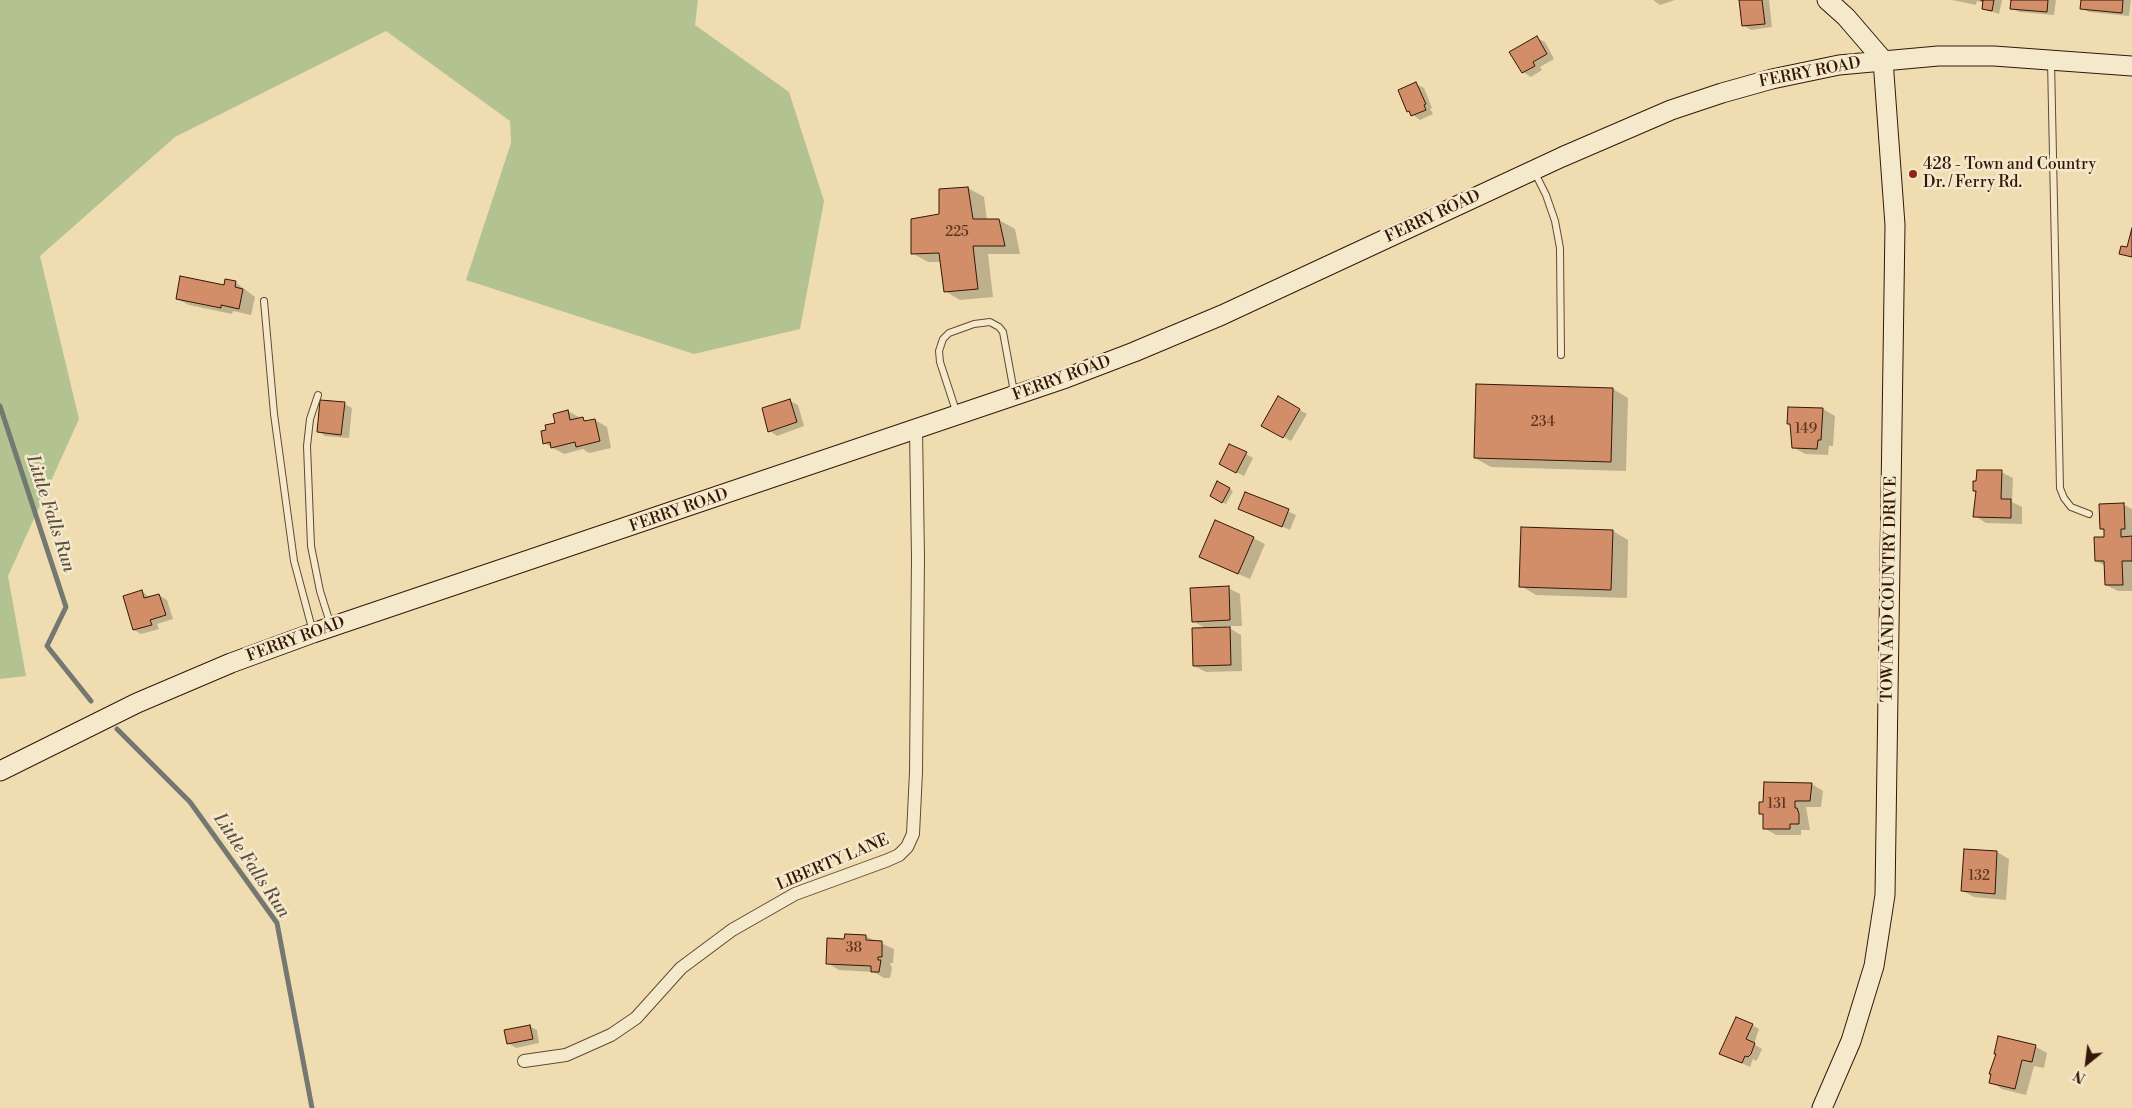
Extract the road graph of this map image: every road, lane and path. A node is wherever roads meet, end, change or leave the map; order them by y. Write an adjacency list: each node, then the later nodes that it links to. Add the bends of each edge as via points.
1 (1827, 0): 2 (main road)
2 (1883, 60): 3 (main road, FERRY ROAD, via 1948,56); 5 (main road, FERRY ROAD, via 1839,65 1722,92 1671,110); 17 (main road, TOWN AND COUNTRY DRIVE, via 1895,225 1885,895 1874,966 1851,1041)
3 (2051, 60): 4 (main road, FERRY ROAD); 12 (lane, via 2060,488 2071,507)
4 (2132, 66)
5 (1533, 170): 7 (lane, via 1546,195 1560,248); 9 (main road, FERRY ROAD, via 1222,315 1125,356)
6 (264, 301): 14 (lane, via 274,414 294,561)
7 (1561, 355)
8 (318, 395): 13 (lane, via 310,419 307,446 310,546)
9 (1015, 396): 10 (main road, FERRY ROAD); 10 (lane, via 1003,332 990,322 974,324 949,333 939,351)
10 (958, 416): 11 (main road, FERRY ROAD)
11 (916, 430): 13 (main road, FERRY ROAD); 16 (street, LIBERTY LANE, via 916,762 913,834 907,847 888,860 795,894 732,930 681,968 636,1018 611,1035 566,1055)
12 (2089, 514)
13 (332, 627): 14 (main road, FERRY ROAD)
14 (313, 634): 15 (main road, FERRY ROAD, via 231,663 137,703)
15 (0, 771)
16 (524, 1061)
17 (1822, 1108)

